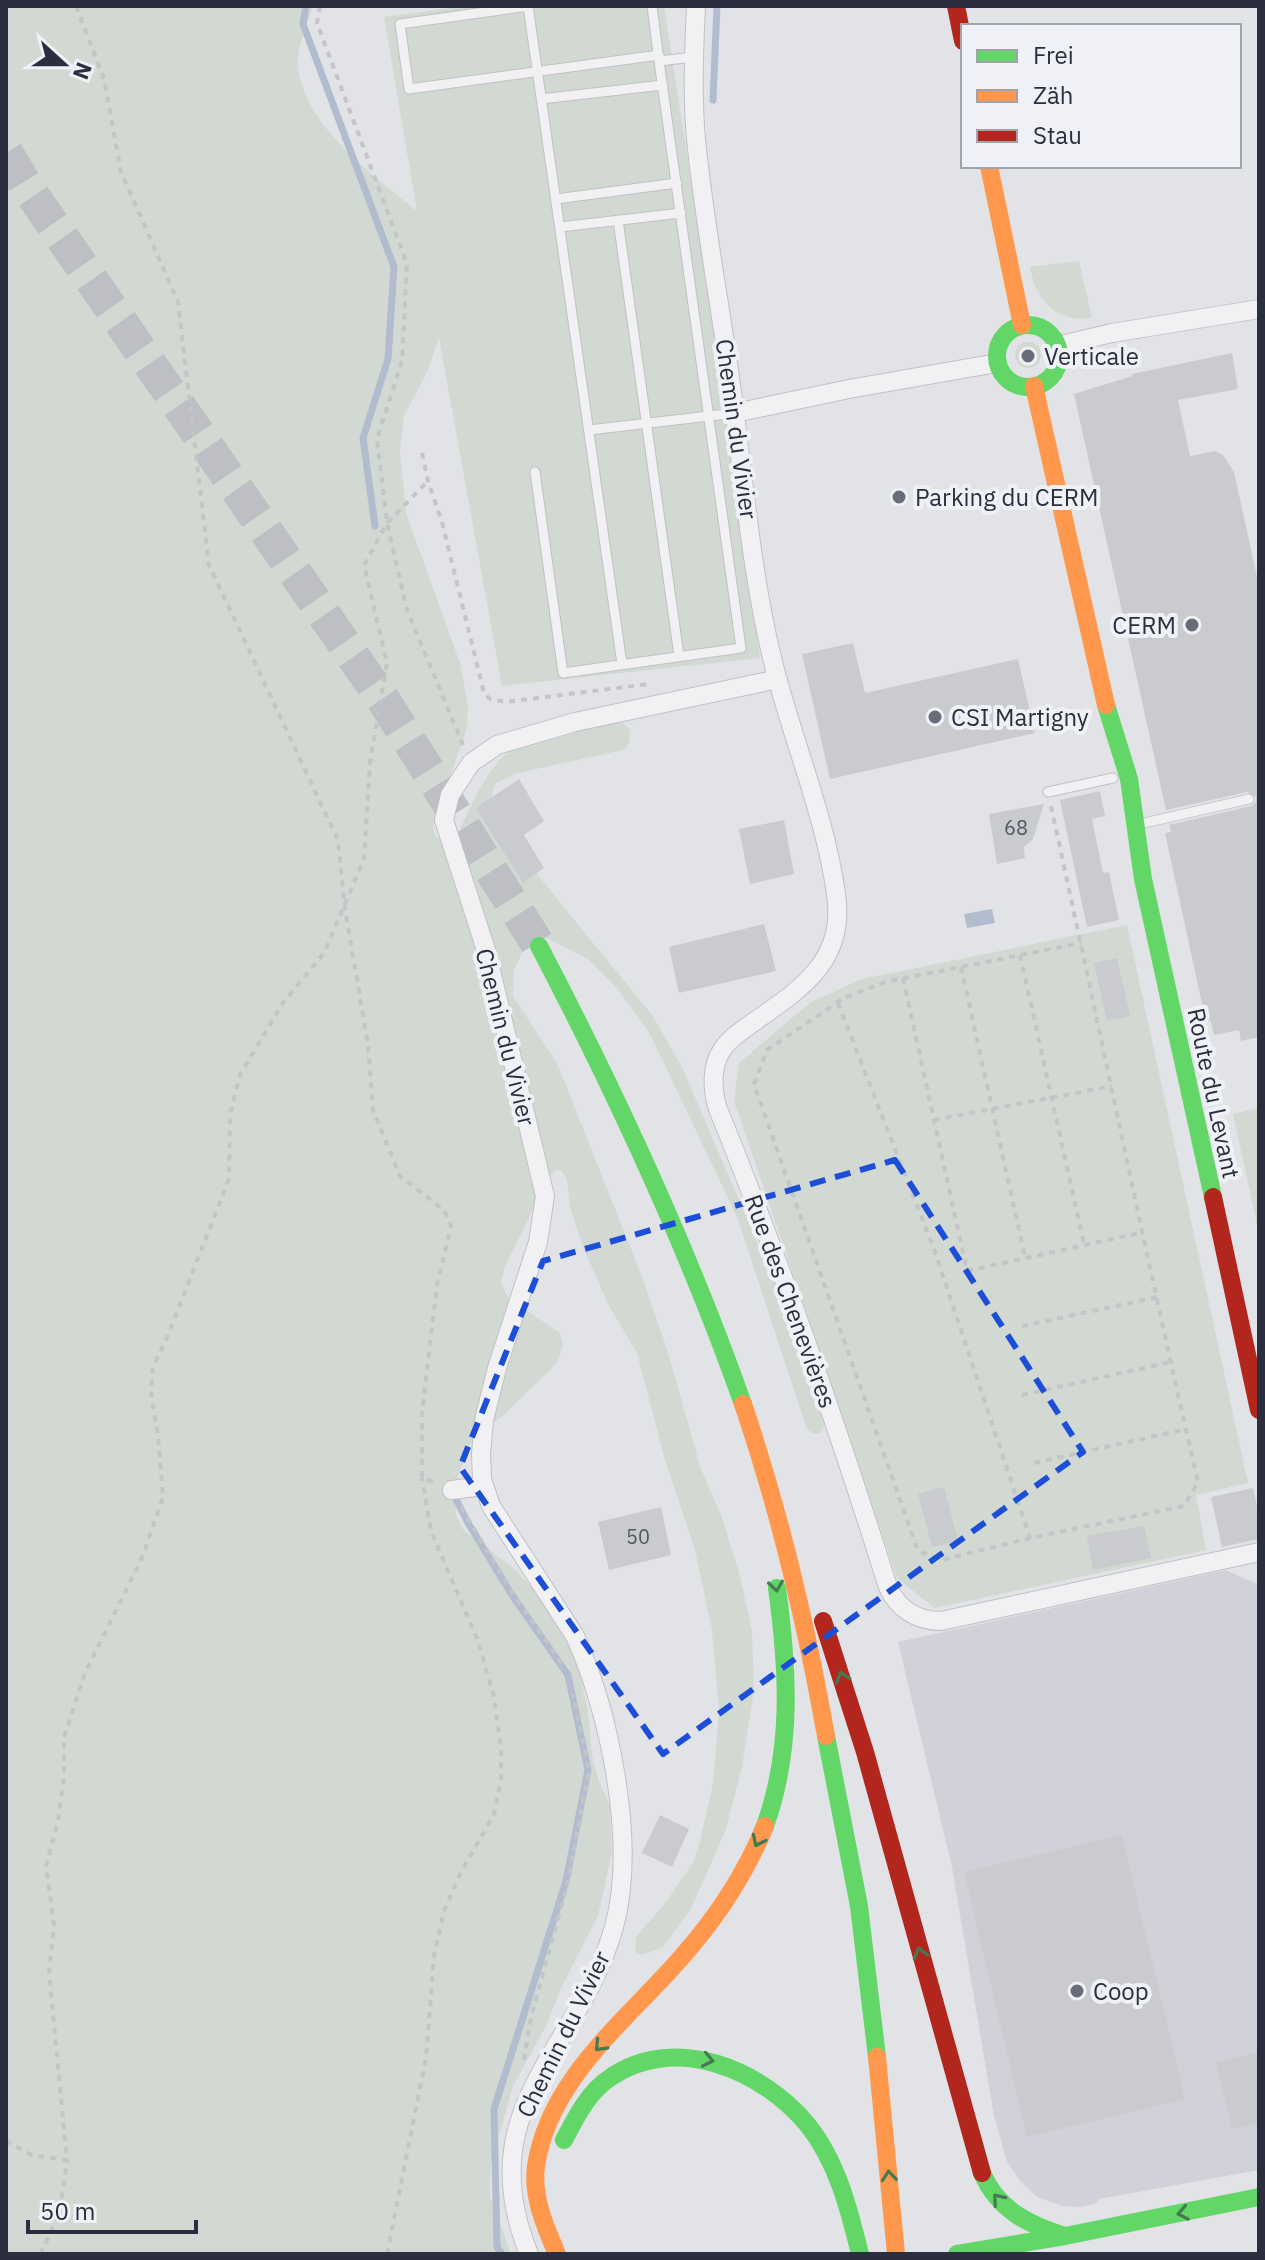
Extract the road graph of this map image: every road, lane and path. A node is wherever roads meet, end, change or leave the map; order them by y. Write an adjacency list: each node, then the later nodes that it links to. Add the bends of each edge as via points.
1 (76, 6): 42 (path, via 104,79 121,172 178,302 209,565 338,840)
2 (320, 6): 32 (path, via 317,23 407,264 402,361 377,439)
3 (529, 6): 10 (lane); 10 (lane, via 400,24 409,89)
4 (652, 6): 9 (lane)
5 (696, 6): 8 (street, Chemin du Vivier)
6 (956, 6): 7 (main road)
7 (961, 31)
8 (694, 57): 9 (lane); 24 (street, Chemin du Vivier, via 696,138)
9 (659, 58): 10 (lane); 11 (lane)
10 (538, 72): 12 (lane)
11 (663, 85): 12 (lane); 14 (lane)
12 (541, 99): 15 (lane)
13 (989, 168): 20 (main road)
14 (677, 183): 15 (lane); 16 (lane)
15 (556, 199): 18 (lane)
16 (681, 213): 17 (lane); 25 (lane)
17 (618, 220): 18 (lane); 26 (lane)
18 (560, 227): 27 (lane)
19 (1259, 309): 21 (street)
20 (1022, 325): 21 (main road, via 1043,328); 22 (main road, via 1003,337)
21 (1057, 346): 23 (main road, via 1056,369)
22 (997, 363): 23 (main road, via 1011,382); 24 (street)
23 (1034, 386): 36 (main road, Route du Levant)
24 (735, 413): 25 (lane); 35 (street, Chemin du Vivier)
25 (709, 416): 26 (lane); 33 (lane, via 741,648)
26 (645, 425): 27 (lane); 33 (lane)
27 (589, 430): 34 (lane)
28 (422, 453): 30 (path)
29 (535, 472): 34 (lane, via 563,673)
30 (428, 481): 31 (path); 32 (path)
31 (442, 522)
32 (387, 523): 37 (path, via 407,610); 42 (path, via 364,565 387,663 370,763 364,859)
33 (679, 656): 34 (lane)
34 (622, 664)
35 (778, 679): 37 (street, Chemin du Vivier, via 555,727 497,745); 68 (street, Rue des Chenevières, via 835,884 836,922 823,965 811,979 723,1048 714,1092 778,1259 893,1597 918,1617 941,1621)
36 (1101, 688): 38 (main road, Route du Levant); 41 (main road, Route du Levant, via 1124,760)
37 (471, 763): 65 (street, Chemin du Vivier, via 450,795 444,820 486,950 545,1196 530,1270 488,1397)
38 (1113, 778): 39 (lane); 41 (main road, Route du Levant)
39 (1048, 792): 43 (path)
40 (1249, 799): 41 (lane)
41 (1131, 826): 60 (main road, Route du Levant)
42 (345, 909): 64 (path, via 368,1045 373,1110 400,1176 444,1210 451,1226 437,1285 422,1412); 75 (path, via 324,953 282,1004 240,1075 230,1114 229,1179 153,1367 163,1497 142,1558 85,1673 64,1737 58,1821 46,1866 54,1925 49,1971)
43 (1081, 943): 45 (path); 49 (path)
44 (539, 946): 62 (main road, via 662,1196)
45 (1020, 955): 46 (path); 50 (path)
46 (961, 967): 47 (path); 51 (path)
47 (903, 978): 48 (path); 52 (path)
48 (838, 1003): 67 (path, via 934,1249); 67 (path, via 767,1050 754,1084 918,1551 942,1560)
49 (1112, 1086): 50 (path); 53 (path)
50 (1052, 1097): 51 (path); 54 (path)
51 (992, 1109): 52 (path); 55 (path)
52 (934, 1120): 55 (path, via 967,1271)
53 (1144, 1232): 54 (path); 56 (path)
54 (1084, 1244): 55 (path)
55 (1025, 1257)
56 (1158, 1297): 57 (path); 58 (path)
57 (1022, 1326)
58 (1171, 1362): 59 (path); 61 (path)
59 (1022, 1395)
60 (1259, 1410)
61 (1186, 1429): 63 (path); 67 (path, via 1198,1482 1184,1506)
62 (758, 1453): 71 (main road, via 801,1606); 79 (main road, one-way to 62, via 1013,2216 983,2176 843,1678); 84 (main road, one-way to 84, via 786,1685 774,1798 724,1904 583,2064 555,2106 539,2147 535,2182 540,2218)
63 (1034, 1463)
64 (422, 1478): 66 (path); 82 (path, via 431,1531 478,1641 494,1697 501,1779 494,1814 444,1911 434,1956 426,2058)
65 (483, 1486): 66 (street); 83 (street, Chemin du Vivier, via 584,1657 610,1753 622,1831 622,1886 614,1928 589,1990 542,2067 515,2137 514,2197)
66 (452, 1490): 69 (path, via 513,1594)
67 (1030, 1538)
68 (1259, 1552)
69 (569, 1674)
70 (572, 1688): 73 (path, via 589,1770)
71 (833, 1779): 72 (main road); 87 (main road, one-way to 71, via 875,2028 858,1903)
72 (850, 1985)
73 (522, 2073)
74 (6, 2141): 75 (path, via 32,2155)
75 (67, 2160): 81 (path, via 57,2219)
76 (559, 2162): 85 (main road, one-way to 85, via 565,2136 582,2105 617,2073 669,2057 728,2065 775,2092 815,2135 840,2182)
77 (1259, 2197): 79 (main road, one-way to 79)
78 (871, 2222): 86 (main road)
79 (1065, 2236): 80 (main road)
80 (960, 2253)
81 (40, 2254)
82 (387, 2254)
83 (529, 2254)
84 (557, 2254)
85 (860, 2254)
86 (873, 2254)
87 (896, 2254)

